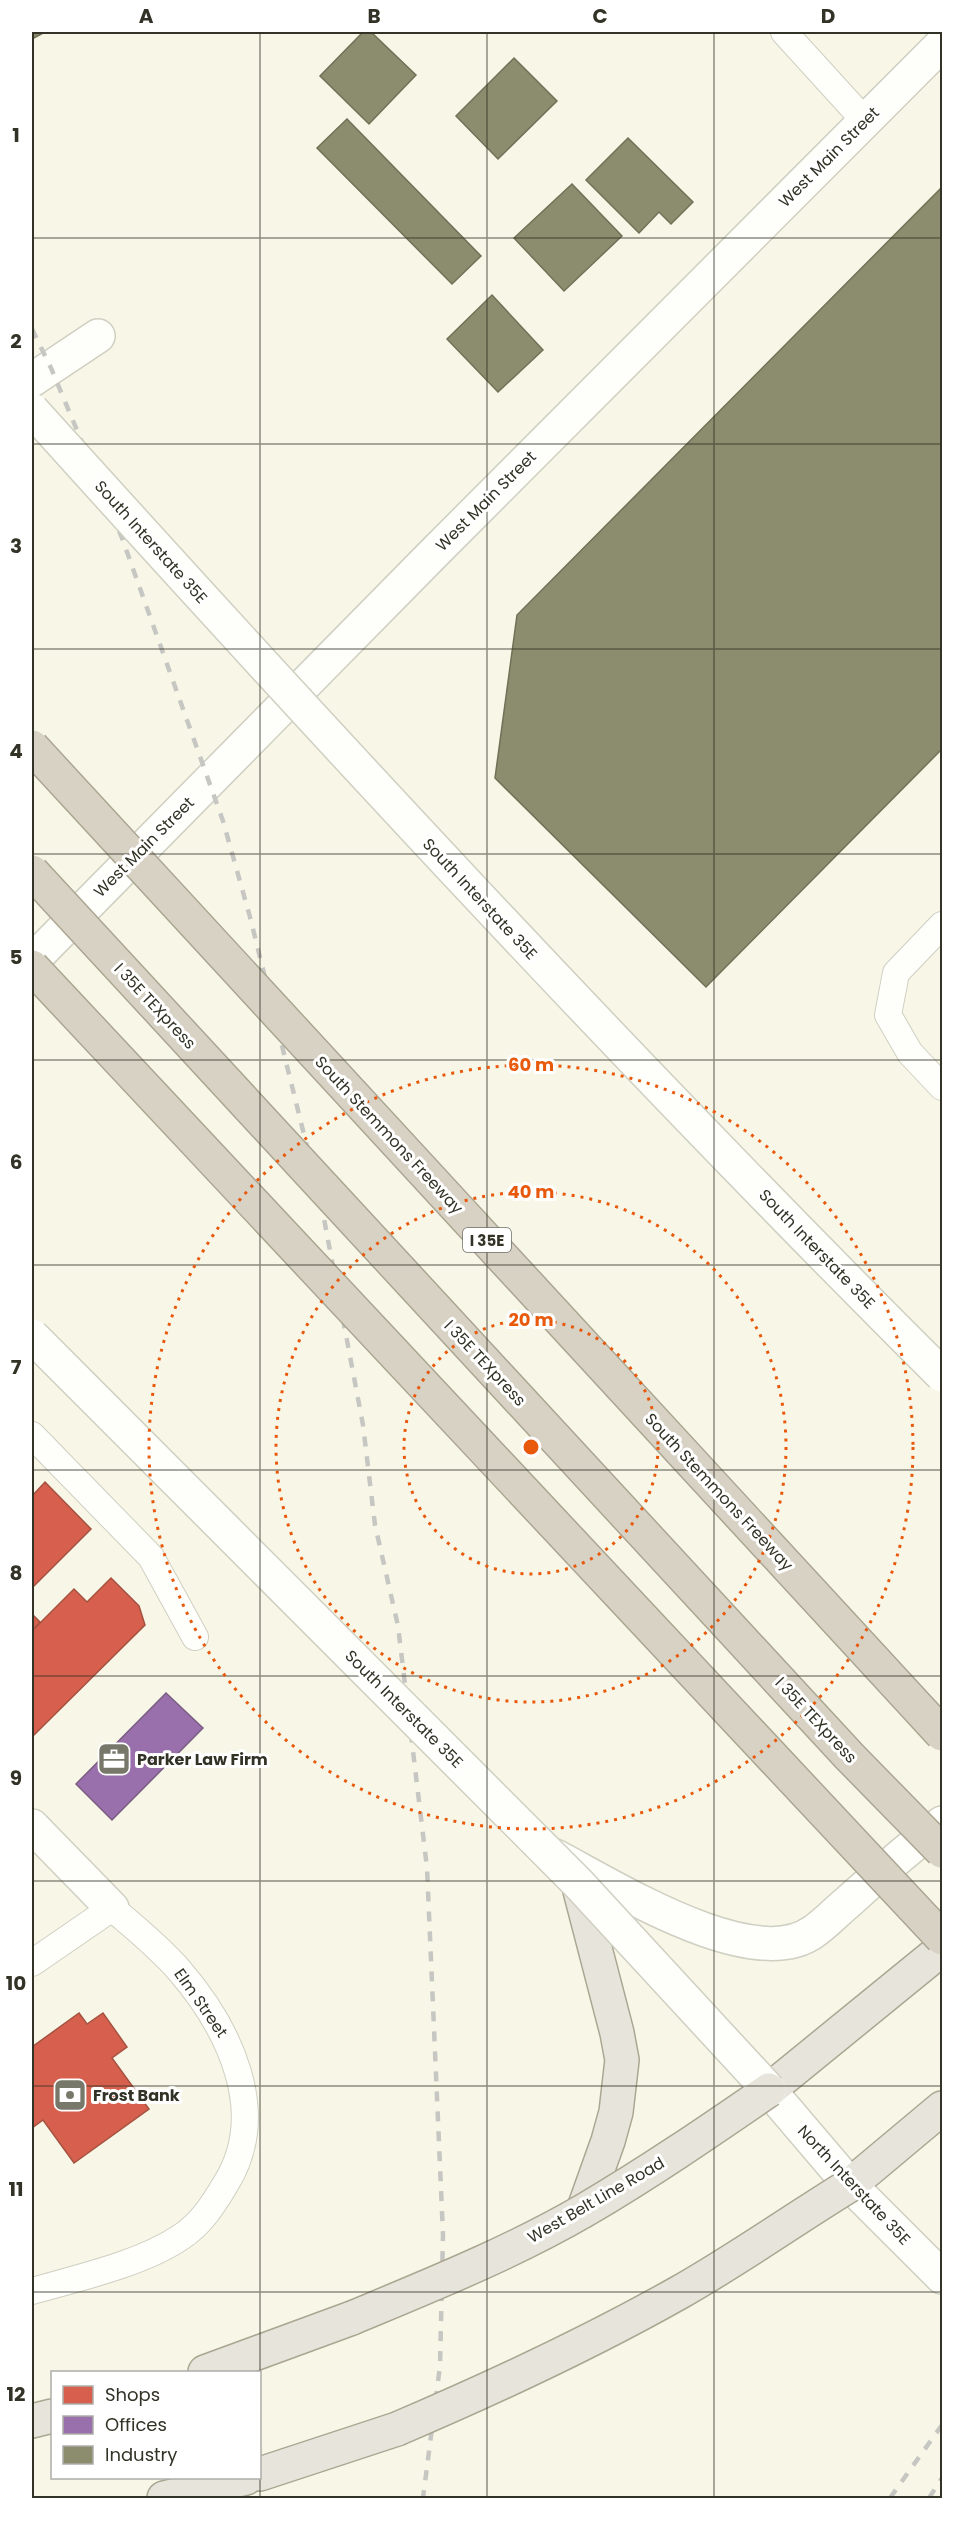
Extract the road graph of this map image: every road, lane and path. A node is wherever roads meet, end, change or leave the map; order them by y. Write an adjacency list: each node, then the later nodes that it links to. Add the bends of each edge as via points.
1 (784, 32): 3 (lane)
2 (942, 44): 3 (main road, West Main Street)
3 (865, 121): 10 (main road, West Main Street)
4 (98, 336): 5 (main road)
5 (32, 380)
6 (32, 410): 14 (main road, South Interstate 35E, bridge, via 534,958)
7 (32, 747): 17 (highway, South Stemmons Freeway / I 35E, bridge)
8 (32, 872): 21 (highway, I 35E TEXpress, bridge, via 841,1747)
9 (942, 925): 12 (lane, via 896,973 888,1015 909,1053)
10 (32, 961)
11 (32, 967): 24 (highway, bridge)
12 (942, 1087)
13 (32, 1336): 20 (main road, South Interstate 35E, bridge)
14 (942, 1375)
15 (32, 1435): 16 (lane, via 151,1557)
16 (195, 1637)
17 (942, 1734)
18 (942, 1823): 20 (main road, bridge, via 812,1934 791,1942 762,1945 722,1937 679,1919)
19 (32, 1826): 23 (main road, Elm Street)
20 (546, 1851): 22 (main road, South Interstate 35E, bridge)
21 (942, 1851)
22 (578, 1883): 27 (main road, South Interstate 35E, bridge); 30 (main road, bridge, via 622,2060 616,2112)
23 (112, 1908): 26 (lane); 32 (lane, Elm Street, via 180,1972 227,2040 243,2082 246,2122 236,2168 208,2213 183,2236 151,2255)
24 (942, 1938)
25 (942, 1949): 27 (main road, West Belt Line Road)
26 (32, 1963)
27 (768, 2090): 29 (main road, North Interstate 35E); 30 (main road, West Belt Line Road, bridge, via 673,2156)
28 (942, 2108): 29 (main road)
29 (850, 2185): 31 (main road, North Interstate 35E); 36 (main road, bridge, via 682,2290 548,2362 397,2429)
30 (583, 2211): 33 (main road, West Belt Line Road, bridge, via 424,2288)
31 (942, 2277)
32 (32, 2291)
33 (210, 2371)
34 (51, 2416): 35 (main road)
35 (32, 2421)
36 (261, 2474)
37 (242, 2479): 38 (main road)
38 (164, 2499)

